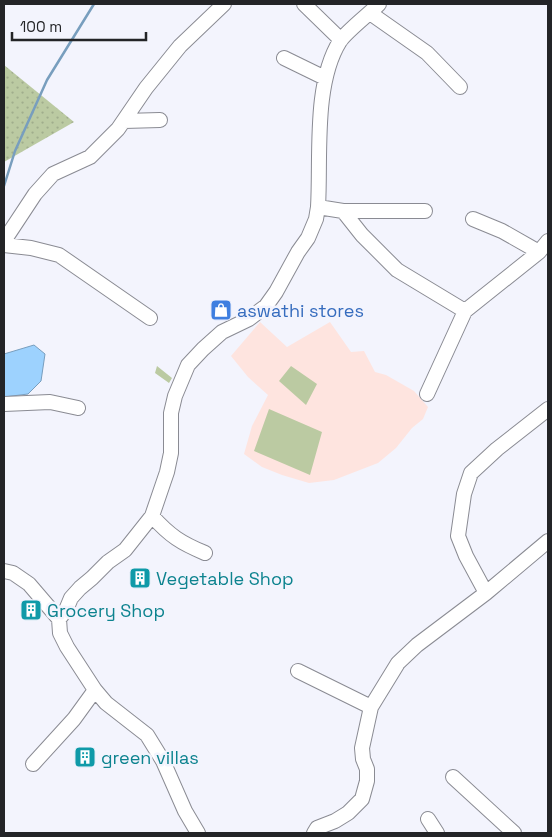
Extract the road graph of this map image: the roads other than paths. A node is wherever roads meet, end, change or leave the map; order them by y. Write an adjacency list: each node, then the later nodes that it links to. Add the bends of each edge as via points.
1 (224, 4): 9 (street, via 180,46)
2 (304, 4): 4 (street)
3 (376, 6): 4 (street); 7 (street)
4 (341, 40): 6 (street)
5 (284, 58): 6 (street)
6 (325, 78): 10 (street, via 320,119)
7 (460, 87)
8 (160, 120): 9 (street)
9 (124, 121): 14 (street, via 90,157 53,174 35,194)
10 (318, 206): 11 (street); 24 (street, via 308,238 266,306 249,319 222,332 188,366 171,412 171,453)
11 (343, 211): 12 (street); 18 (street, via 397,270)
12 (425, 211)
13 (473, 219): 17 (street)
14 (4, 241)
15 (548, 241): 17 (street)
16 (4, 245): 19 (street, via 60,255)
17 (539, 252): 18 (street)
18 (465, 311): 20 (street)
19 (150, 318)
20 (427, 394)
21 (4, 404): 22 (street, via 50,402)
22 (78, 408)
23 (548, 410): 28 (street, via 496,449 471,473 464,494 458,536)
24 (152, 516): 26 (street, via 180,542); 29 (street, via 125,550 80,588)
25 (548, 541): 28 (street)
26 (205, 553)
27 (4, 571): 29 (street, via 29,584)
28 (486, 593): 32 (street, via 398,663)
29 (59, 619): 31 (street, via 60,633 67,647)
30 (298, 671): 32 (street)
31 (95, 690): 33 (street); 36 (street, via 106,703 147,735)
32 (372, 707): 37 (street, via 362,748 367,781 362,799 348,813 317,828)
33 (33, 764)
34 (453, 777): 39 (street)
35 (428, 819): 38 (street)
36 (198, 833)
37 (314, 833)
38 (437, 833)
39 (514, 833)

